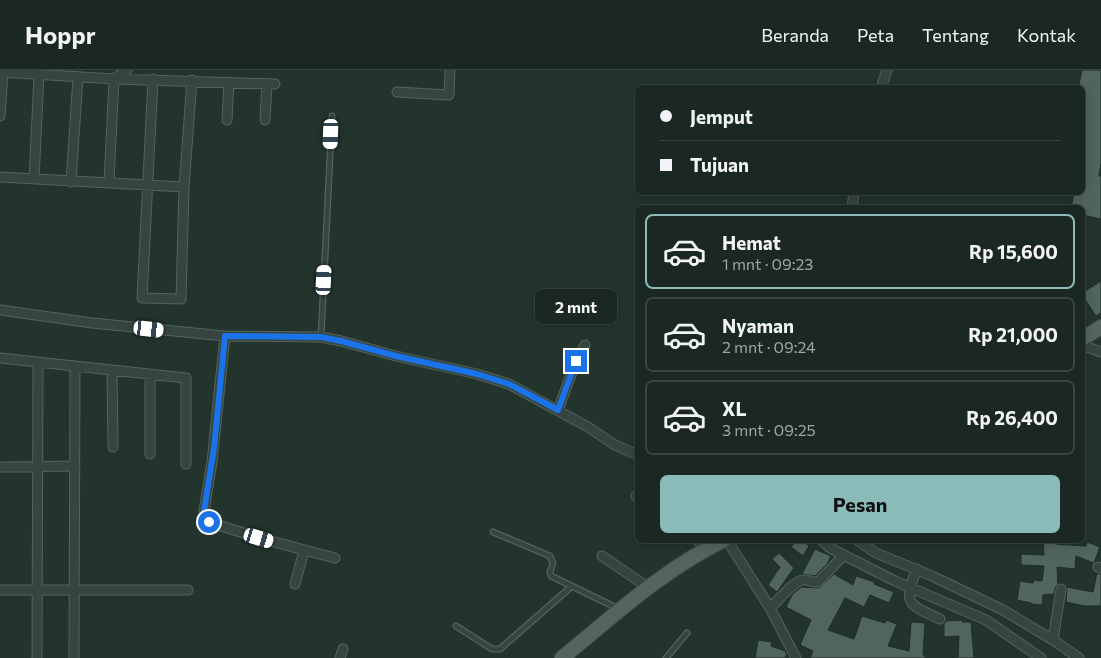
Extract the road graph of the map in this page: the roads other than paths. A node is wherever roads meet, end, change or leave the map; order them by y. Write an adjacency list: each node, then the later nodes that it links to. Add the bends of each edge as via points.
1 (127, 70): 7 (street)
2 (450, 70): 12 (street, via 448,95)
3 (887, 70): 11 (street)
4 (2, 73): 5 (street); 13 (street)
5 (39, 75): 6 (street); 18 (street)
6 (78, 77): 7 (street); 19 (street)
7 (114, 79): 8 (street); 20 (street)
8 (153, 79): 9 (street); 21 (street)
9 (192, 80): 10 (street); 22 (street)
10 (229, 82): 15 (street); 16 (street, via 271,84)
11 (882, 85)
12 (397, 92)
13 (0, 116)
14 (332, 116): 26 (lane)
15 (227, 120)
16 (266, 120)
17 (0, 177): 18 (street)
18 (34, 179): 19 (street)
19 (71, 182): 20 (street)
20 (109, 182): 21 (street)
21 (147, 186): 22 (street); 22 (street, via 142,298 181,300)
22 (184, 187)
23 (0, 310): 25 (street)
24 (1101, 327): 27 (main road)
25 (225, 336): 26 (street); 49 (street, via 205,518)
26 (321, 337): 36 (street, via 477,374 515,387)
27 (1085, 337)
28 (585, 345): 36 (street)
29 (1085, 346): 30 (street)
30 (1101, 352)
31 (0, 358): 32 (street)
32 (38, 362): 33 (street); 43 (street)
33 (75, 366): 34 (street); 41 (street)
34 (112, 370): 35 (street); 37 (street)
35 (150, 374): 38 (street); 40 (street, via 186,378)
36 (558, 410): 39 (street)
37 (113, 447)
38 (150, 454)
39 (635, 454)
40 (186, 464)
41 (75, 466): 43 (street); 61 (street)
42 (0, 467): 43 (street)
43 (38, 467): 60 (street)
44 (493, 532): 55 (lane, via 550,556 553,563 551,576)
45 (727, 543): 63 (street)
46 (824, 543): 50 (street)
47 (861, 543): 53 (street, via 876,553)
48 (702, 544): 57 (main road)
49 (304, 552): 52 (street); 54 (street)
50 (844, 555): 56 (street); 63 (street, via 818,582 797,582)
51 (602, 556): 57 (street)
52 (335, 558)
53 (917, 569): 56 (street); 68 (street, via 1003,610)
54 (295, 584)
55 (572, 586): 64 (lane); 66 (lane, via 500,649 492,649)
56 (909, 587): 65 (street, via 912,604); 76 (street, via 986,620)
57 (649, 588): 64 (main road)
58 (1061, 589): 68 (street)
59 (0, 590): 60 (street)
60 (37, 590): 61 (street); 70 (street)
61 (74, 590): 62 (street); 71 (street)
62 (188, 590)
63 (770, 608): 75 (street)
64 (621, 610): 73 (main road)
65 (940, 619)
66 (456, 626)
67 (687, 633): 74 (lane)
68 (1054, 640): 77 (street)
69 (343, 649): 72 (street)
70 (37, 658)
71 (74, 658)
72 (340, 658)
73 (562, 658)
74 (666, 658)
75 (796, 658)
76 (1041, 658)
77 (1079, 658)

